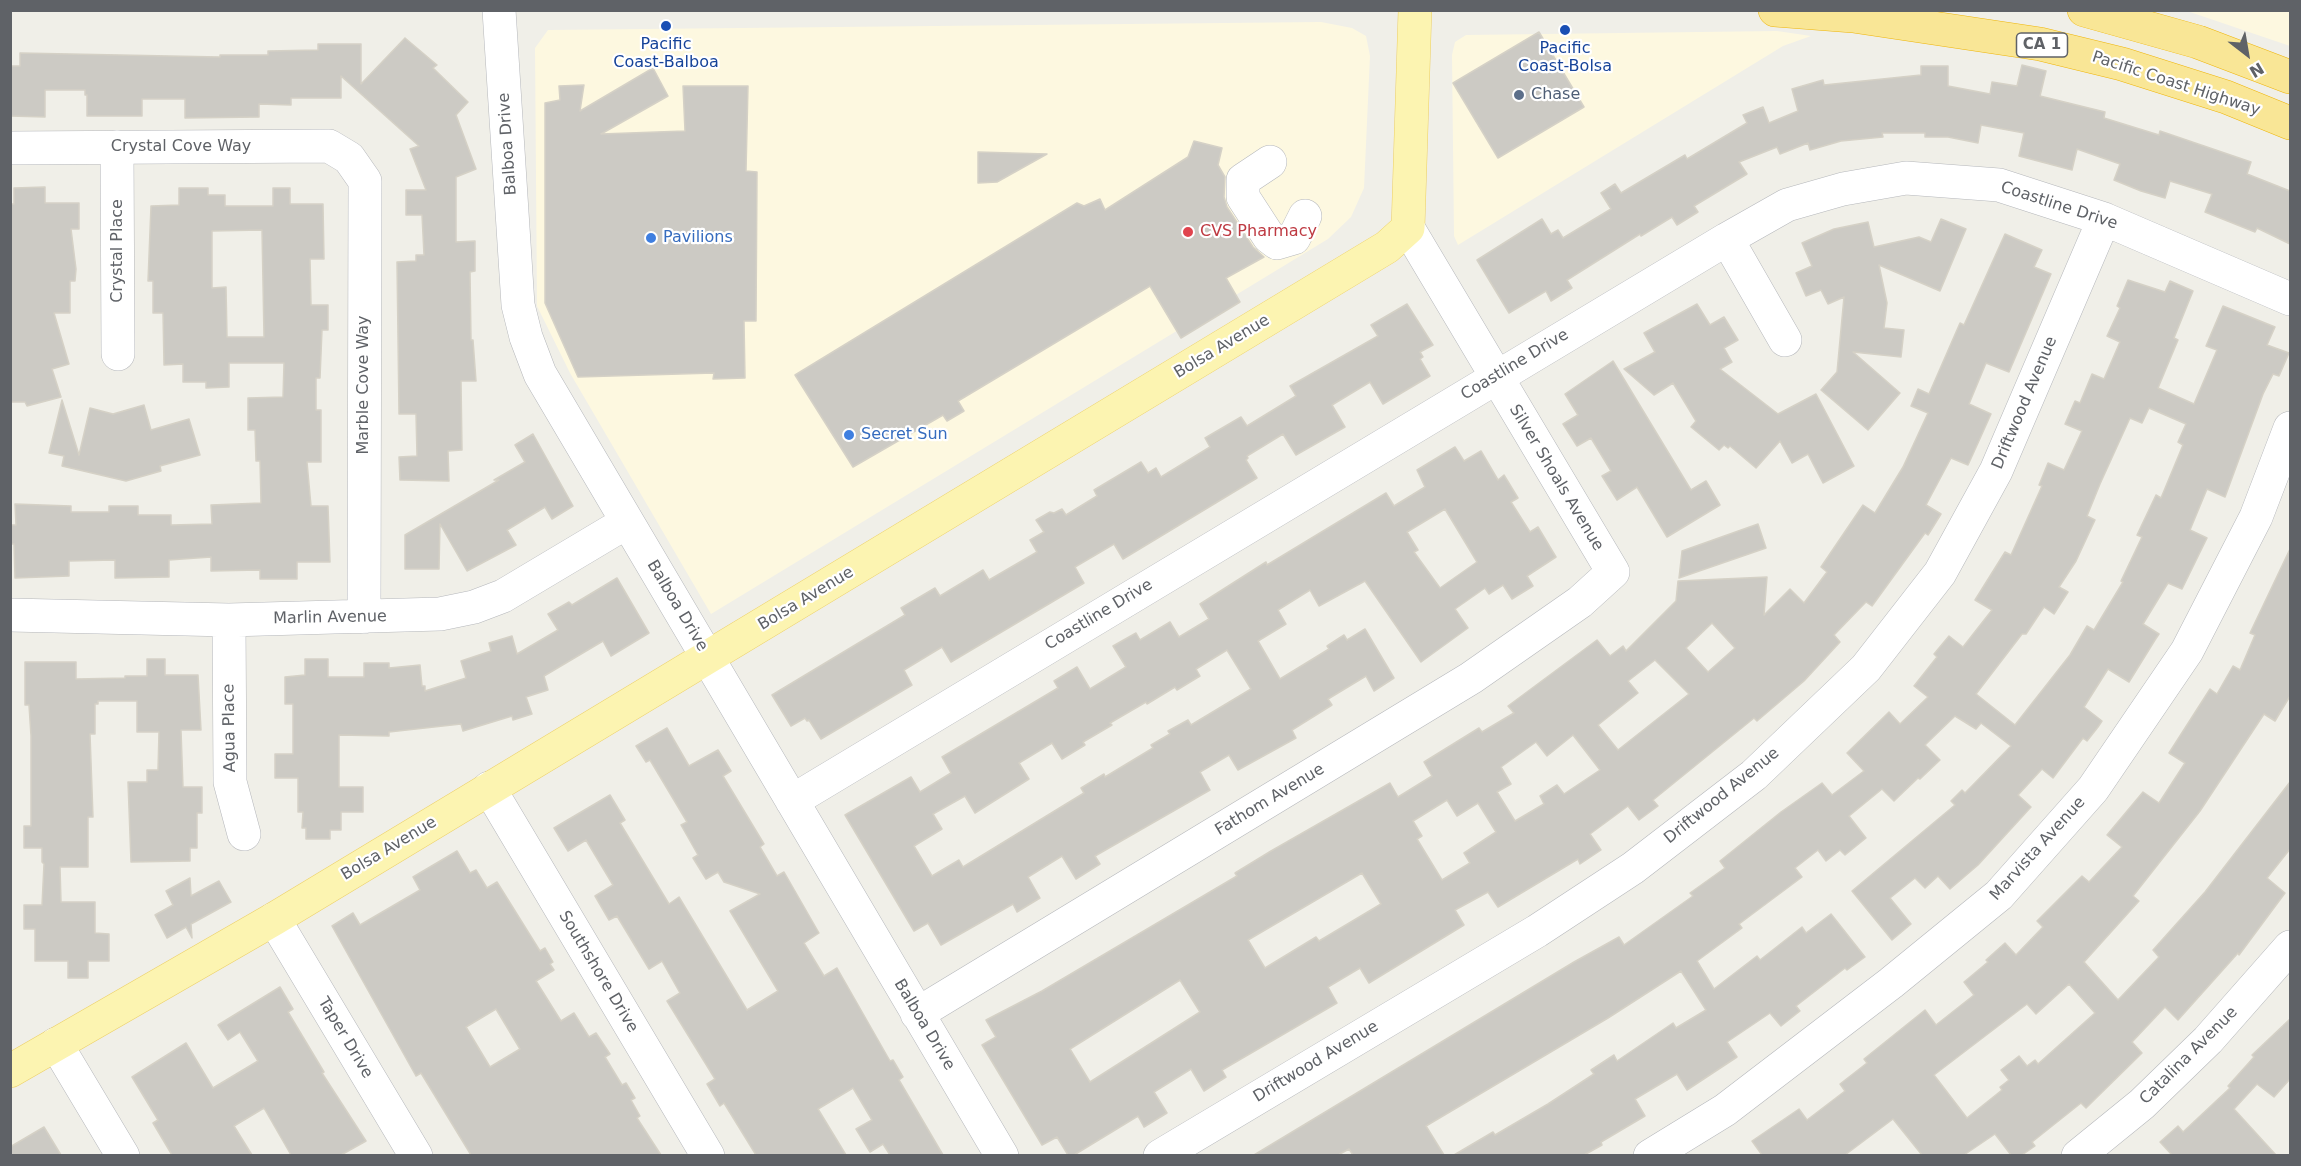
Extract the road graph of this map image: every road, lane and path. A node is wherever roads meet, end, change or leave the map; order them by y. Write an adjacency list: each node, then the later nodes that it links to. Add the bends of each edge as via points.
1 (499, 10): 23 (street, Balboa Drive, via 518,305 540,374)
2 (1415, 10): 16 (main road)
3 (1775, 10): 6 (highway, Pacific Coast Highway / CA 1)
4 (2146, 10): 7 (highway, via 2171,18)
5 (2098, 12): 7 (highway)
6 (1854, 13): 9 (highway, Pacific Coast Highway / CA 1, via 2040,44 2122,64 2226,97)
7 (2198, 42): 8 (highway)
8 (2290, 77)
9 (2290, 123)
10 (117, 147): 11 (street, Crystal Cove Way); 12 (street, Crystal Cove Way, via 329,146); 20 (street, Crystal Place)
11 (10, 148)
12 (349, 158): 26 (street, Marble Cove Way, via 364,181)
13 (1270, 162): 14 (street, via 1243,180 1243,197 1277,243 1294,238)
14 (1305, 216)
15 (2104, 219): 17 (street, Coastline Drive, via 1999,185 1906,178 1843,189 1787,205); 18 (street, Coastline Drive); 41 (street, Driftwood Avenue, via 1996,471 1940,573 1866,668 1754,775 1633,868 1537,931)
16 (1408, 228): 21 (street, Silver Shoals Avenue); 28 (main road, Bolsa Avenue, via 1377,254)
17 (1727, 238): 19 (street); 21 (street, Coastline Drive)
18 (2290, 299)
19 (1785, 340)
20 (118, 354)
21 (1496, 377): 24 (street, Silver Shoals Avenue); 30 (street, Coastline Drive)
22 (2290, 428): 42 (street, Marvista Avenue, via 2256,517 2187,651 2093,789 1999,895 1725,1110)
23 (627, 522): 26 (street, Marlin Avenue, via 503,596 474,607 406,617); 28 (street, Balboa Drive)
24 (1613, 572): 34 (street, Fathom Avenue, via 1580,602 1471,678)
25 (10, 615): 27 (street, Marlin Avenue)
26 (364, 617): 27 (street, Marlin Avenue)
27 (229, 620): 31 (street, Agua Place, via 230,782)
28 (708, 658): 29 (main road, Bolsa Avenue); 30 (street, Balboa Drive)
29 (489, 788): 32 (main road, Bolsa Avenue); 39 (street, Southshore Drive)
30 (792, 801): 34 (street, Balboa Drive)
31 (244, 834)
32 (274, 920): 35 (main road, Bolsa Avenue); 38 (street, Taper Drive)
33 (2284, 966): 43 (street, Catalina Avenue, via 2142,1104)
34 (916, 1014): 40 (street, Balboa Drive)
35 (57, 1044): 36 (main road, Bolsa Avenue); 37 (street)
36 (10, 1071)
37 (123, 1155)
38 (416, 1155)
39 (708, 1155)
40 (1002, 1155)
41 (1160, 1155)
42 (1650, 1155)
43 (2078, 1155)

